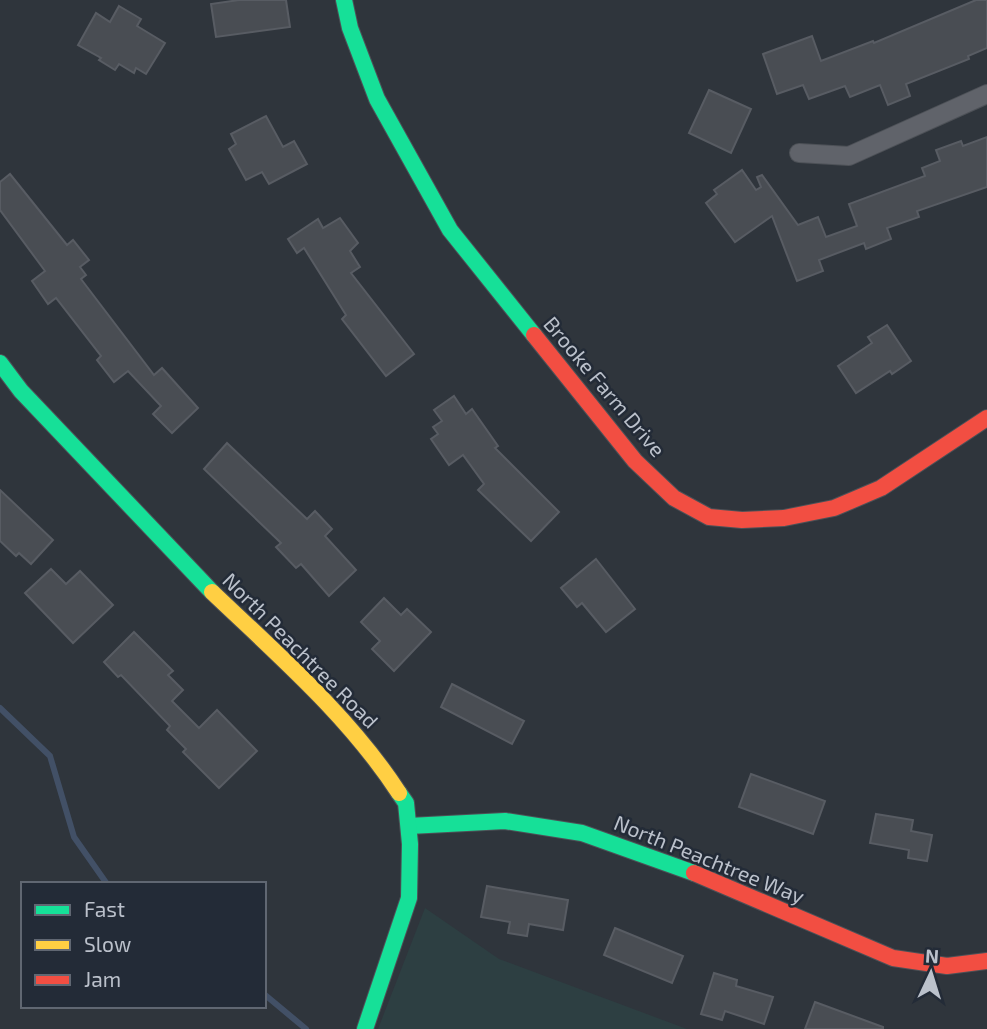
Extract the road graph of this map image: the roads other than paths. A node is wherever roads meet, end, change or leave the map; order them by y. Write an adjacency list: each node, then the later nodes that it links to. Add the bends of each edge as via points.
1 (344, 0): 5 (street, Brooke Farm Drive, via 377,99 450,230 635,461 674,498 709,517 742,520 834,508 881,488)
2 (987, 94): 3 (street, via 849,156)
3 (799, 153)
4 (0, 363): 6 (street, North Peachtree Road, via 21,391 204,584 331,707 377,759 406,803)
5 (987, 418)
6 (409, 826): 7 (street, North Peachtree Way, via 505,821 582,833 681,868 893,958 947,966); 8 (street, North Peachtree Road, via 409,898)
7 (987, 961)
8 (365, 1029)

